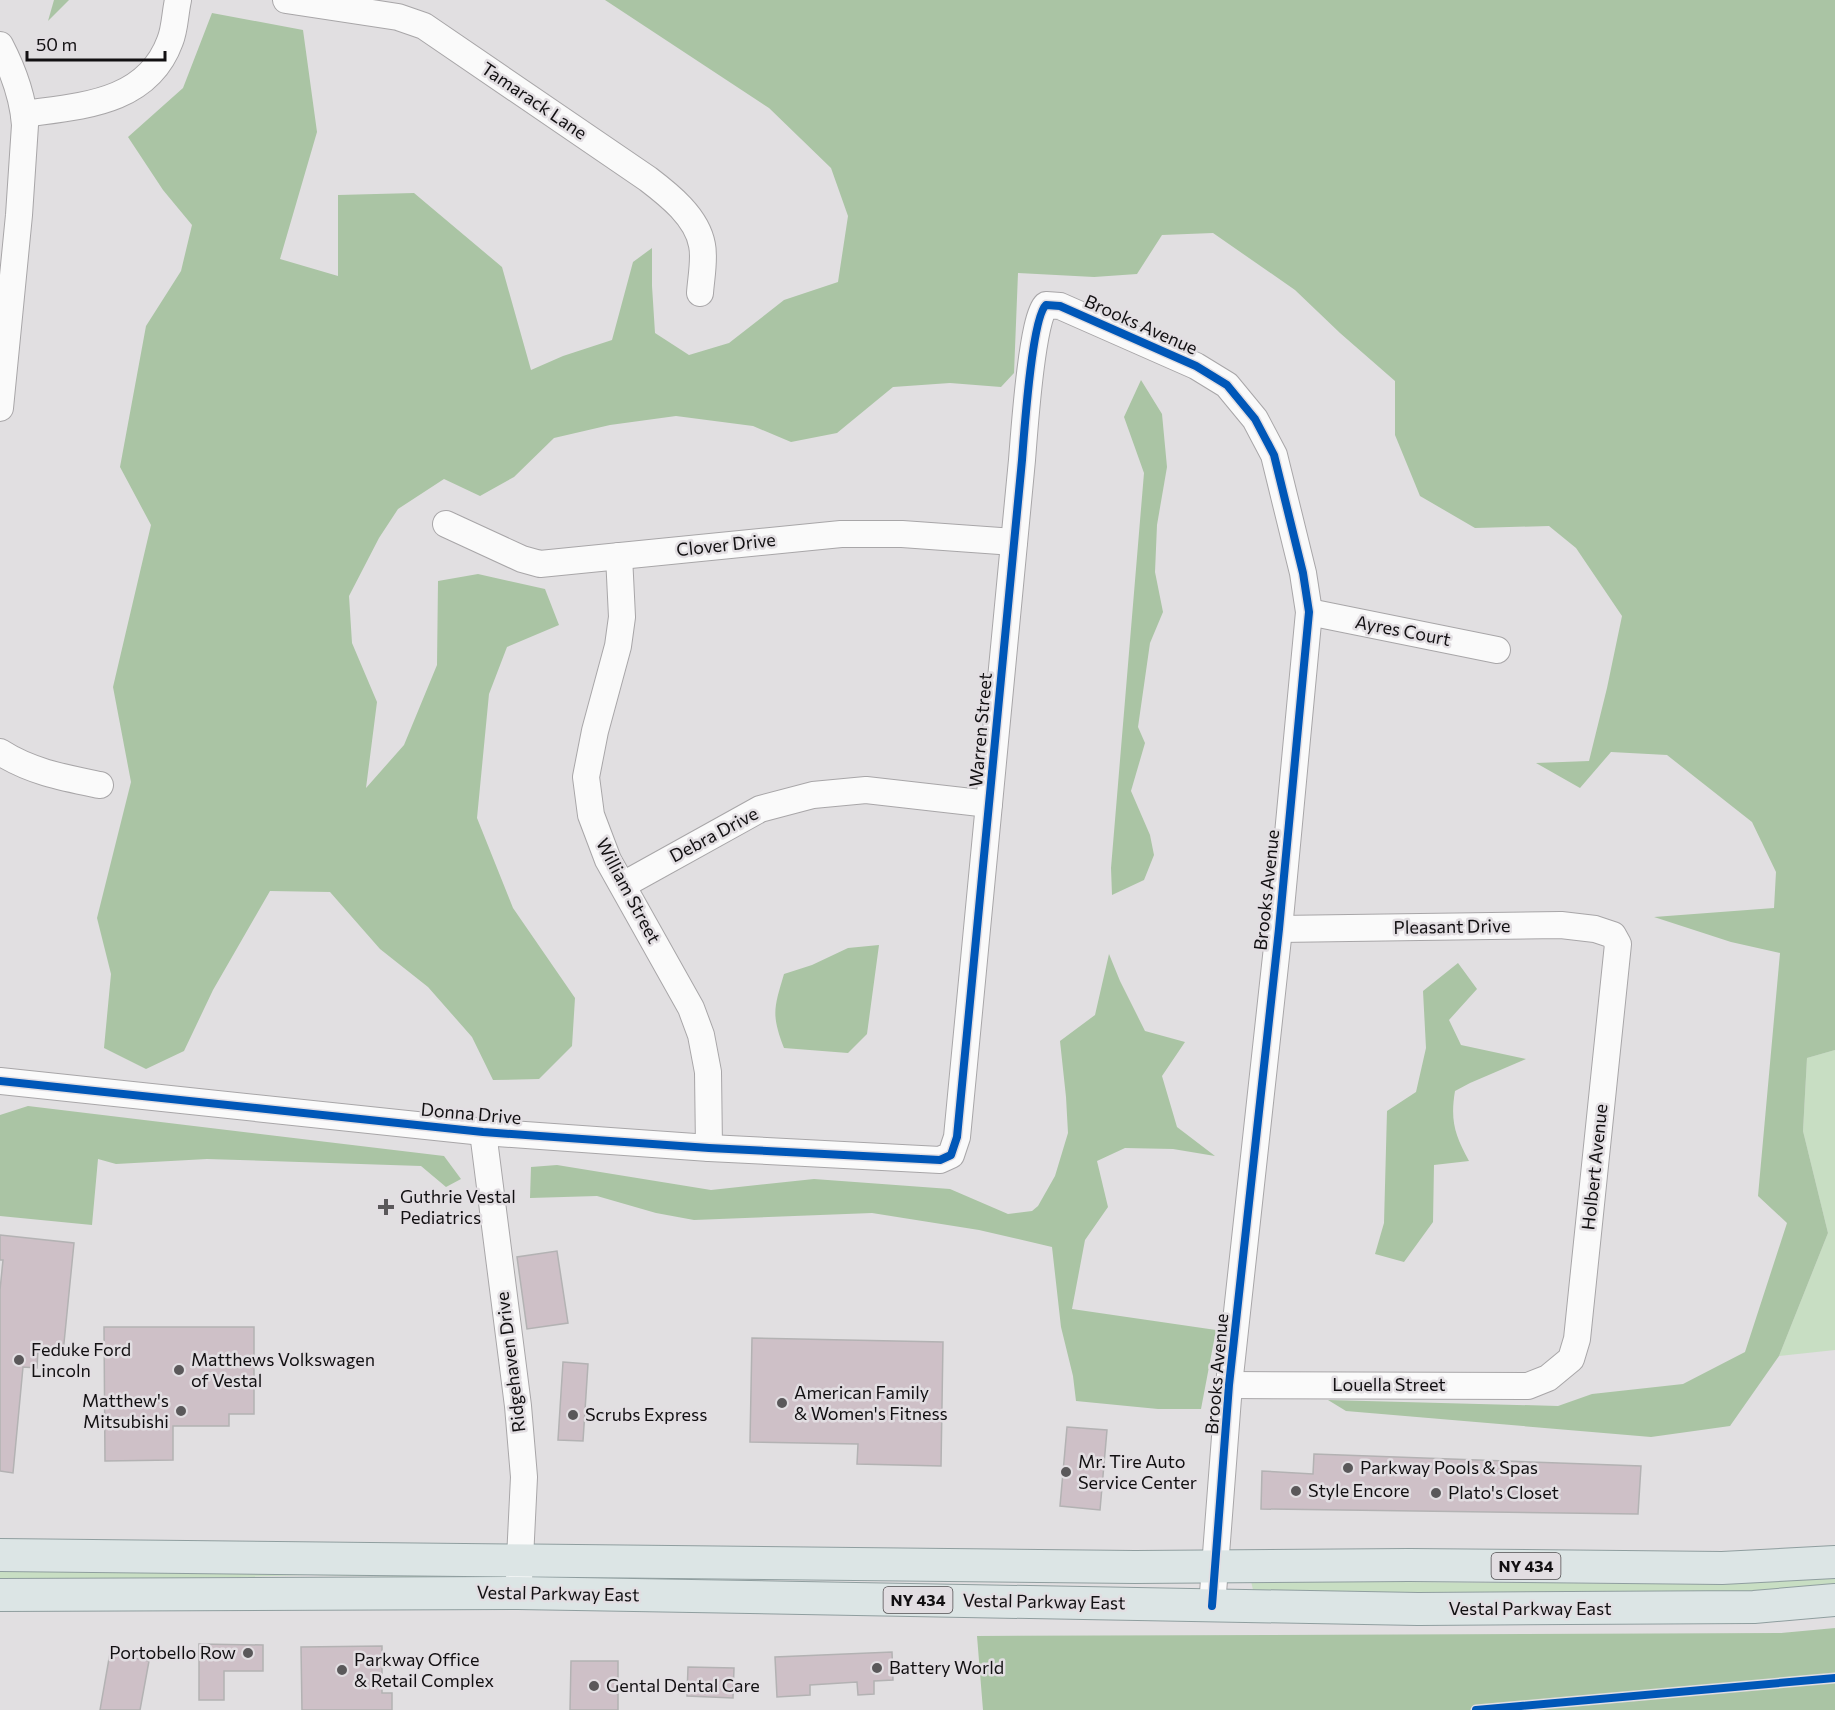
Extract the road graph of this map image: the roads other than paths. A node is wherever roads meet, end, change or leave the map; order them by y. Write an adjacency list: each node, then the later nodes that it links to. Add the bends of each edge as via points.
1 (178, 0): 4 (street, via 171,39 164,56 146,78 125,93 93,104)
2 (286, 0): 5 (street, Tamarack Lane, via 398,17 424,26 648,179 672,198 696,227 703,246)
3 (0, 45): 4 (street, via 13,70)
4 (24, 114): 7 (street, via 19,215)
5 (700, 293)
6 (1054, 306): 9 (street, Warren Street, via 1041,309 1036,329); 11 (street, Brooks Avenue, via 1196,366 1227,386 1255,419 1274,455)
7 (0, 408)
8 (446, 524): 10 (street, Clover Drive, via 540,564)
9 (1014, 542): 10 (street, Clover Drive, via 841,534); 15 (street, Warren Street)
10 (620, 556): 16 (street, William Street, via 622,617 618,646 594,731 586,777 591,815 608,860)
11 (1309, 612): 12 (street, Ayres Court); 17 (street, Brooks Avenue)
12 (1497, 650)
13 (0, 752): 14 (street, via 52,776)
14 (100, 785)
15 (989, 804): 16 (street, Debra Drive, via 866,790 813,795 760,809); 22 (street, Warren Street, via 957,1137 951,1155)
16 (623, 885): 21 (street, William Street, via 692,1008 701,1035 708,1072)
17 (1279, 929): 18 (street, Pleasant Drive, via 1561,925 1613,935); 24 (street, Brooks Avenue)
18 (1618, 944): 23 (street, Holbert Avenue, via 1577,1339 1571,1359)
19 (0, 1081): 20 (street, Donna Drive)
20 (483, 1131): 21 (street, Donna Drive); 26 (street, Ridgehaven Drive, via 518,1406 524,1477)
21 (709, 1148): 22 (street, Donna Drive)
22 (940, 1160)
23 (1548, 1378): 24 (street, Louella Street, via 1528,1386)
24 (1229, 1385): 28 (street, Brooks Avenue)
25 (0, 1555): 26 (main road, Vestal Parkway East / NY 434)
26 (521, 1560): 28 (main road, Vestal Parkway East / NY 434); 29 (street, Ridgehaven Drive)
27 (1835, 1562): 28 (main road, Vestal Parkway East / NY 434, via 1722,1568)
28 (1216, 1566): 32 (street, Brooks Avenue)
29 (518, 1593): 30 (main road, Vestal Parkway East / NY 434); 32 (main road, Vestal Parkway East / NY 434)
30 (0, 1595)
31 (1835, 1600): 32 (main road, Vestal Parkway East / NY 434, via 1754,1607 1597,1609)
32 (1212, 1606)

